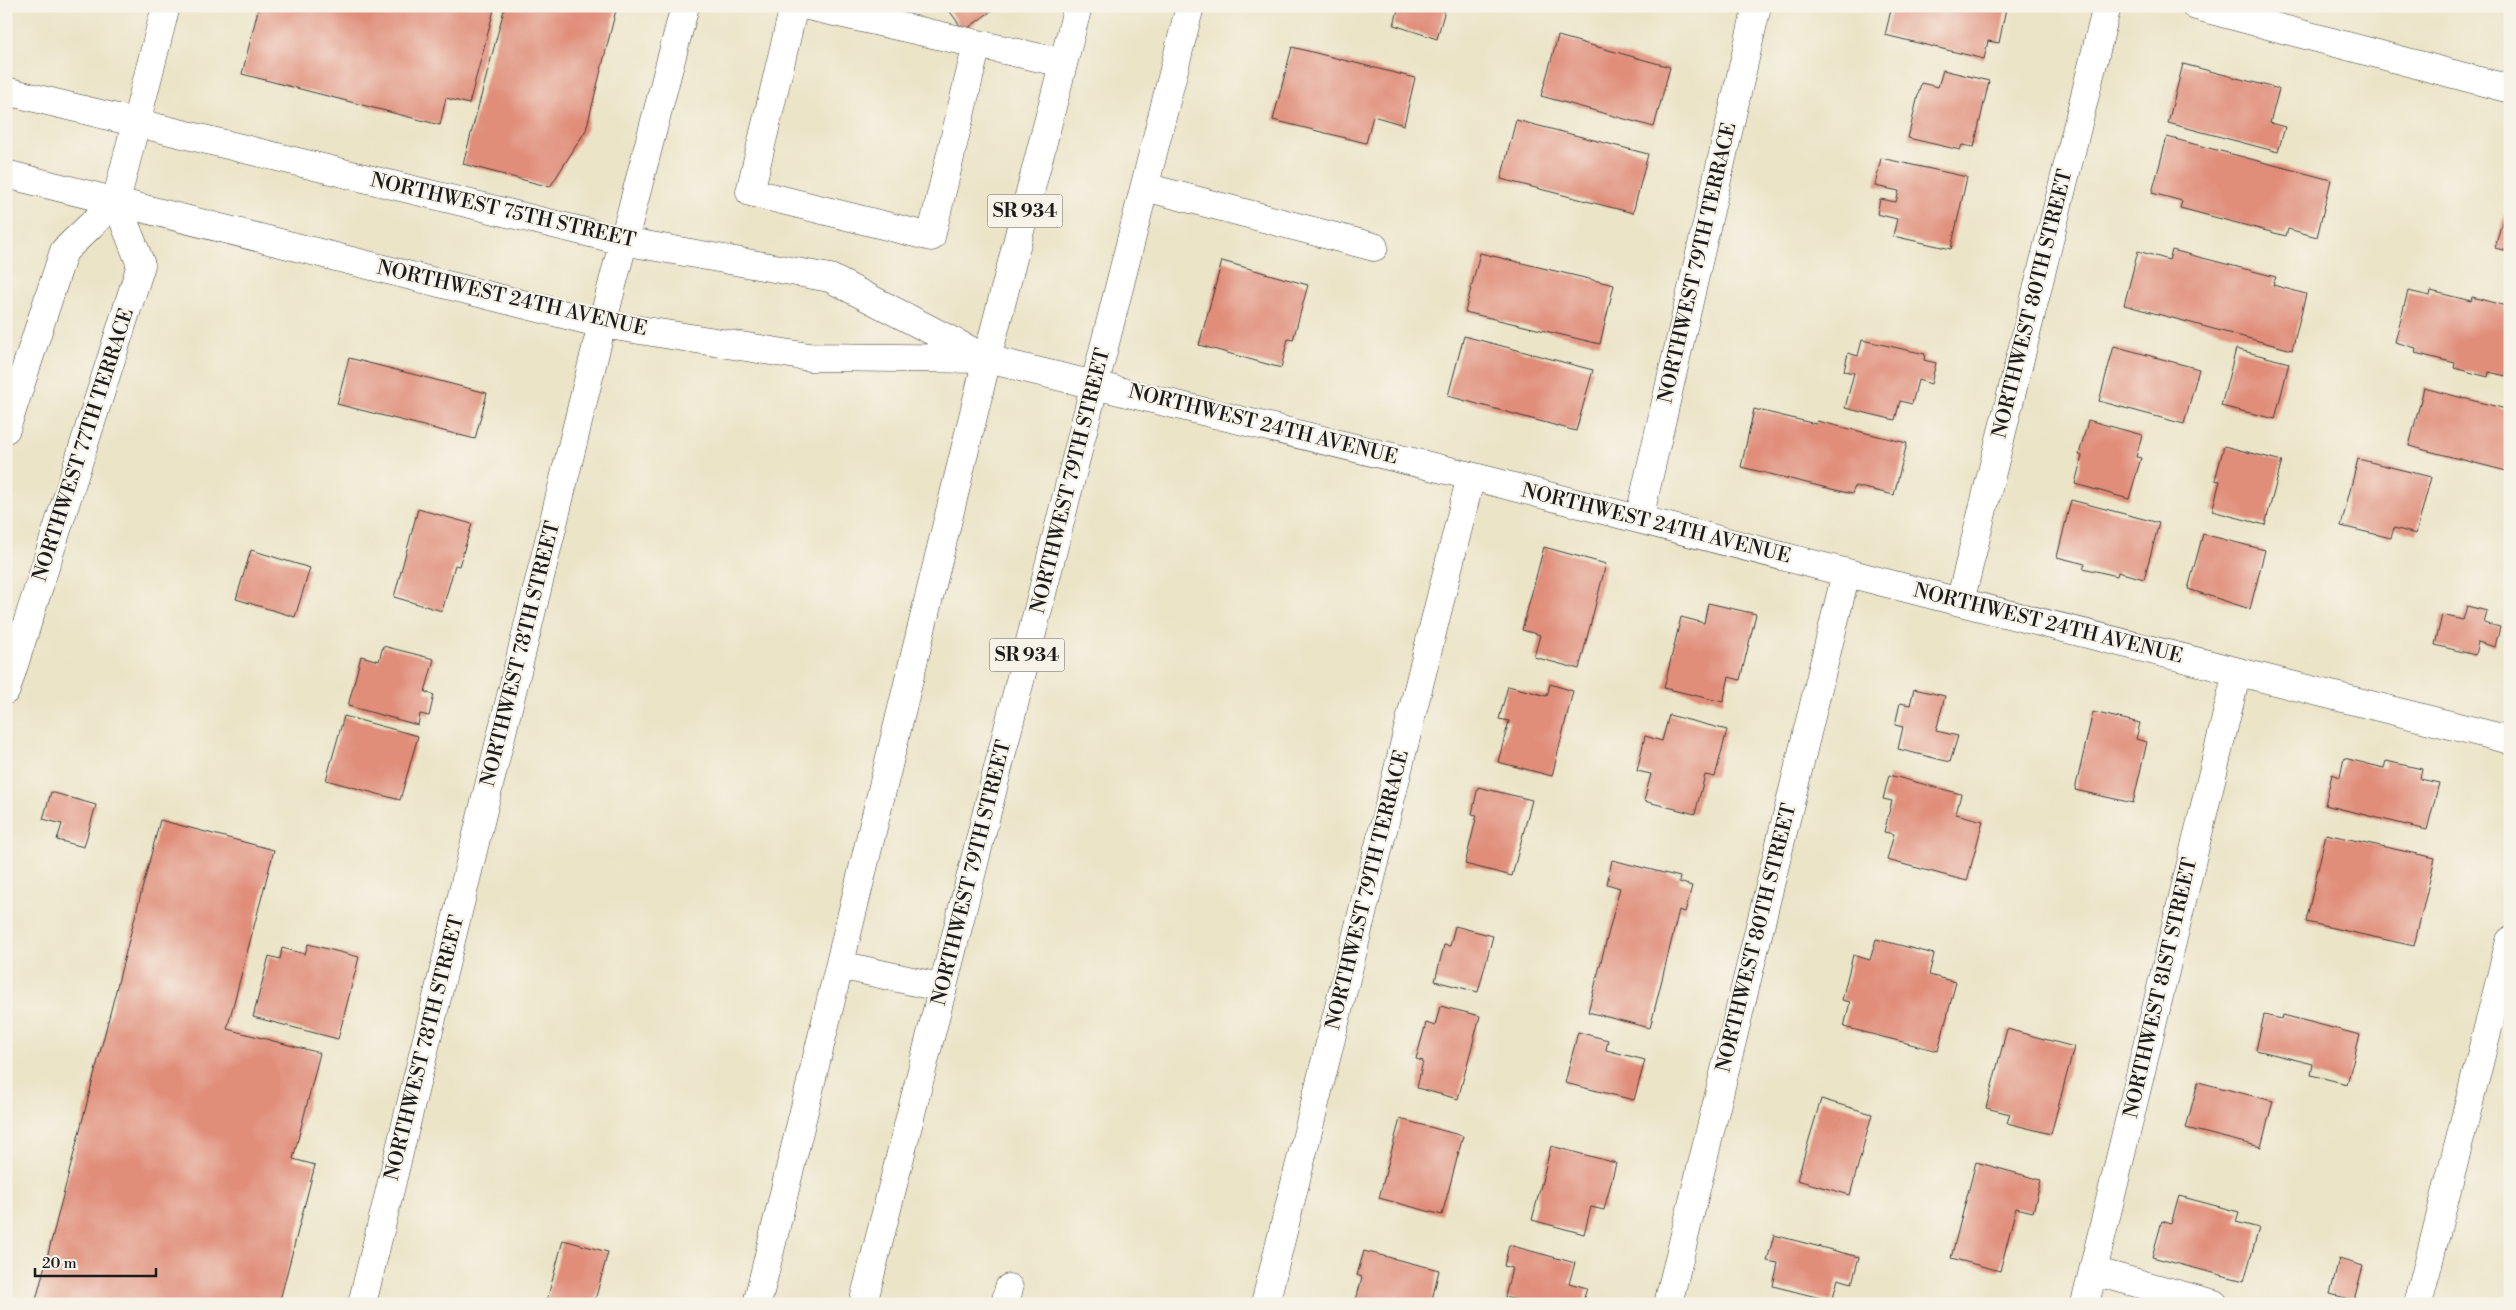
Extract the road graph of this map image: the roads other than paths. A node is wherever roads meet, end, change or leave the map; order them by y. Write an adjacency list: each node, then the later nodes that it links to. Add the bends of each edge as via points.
1 (166, 6): 14 (street)
2 (685, 6): 18 (street, NORTHWEST 78TH STREET)
3 (794, 6): 10 (street, via 750,192 931,237)
4 (808, 6): 10 (street)
5 (1078, 6): 11 (street, SR 934)
6 (1190, 6): 16 (street, NORTHWEST 79TH STREET / SR 934)
7 (1757, 6): 25 (street, NORTHWEST 79TH TERRACE)
8 (2107, 6): 27 (street, NORTHWEST 80TH STREET)
9 (2196, 6): 12 (street)
10 (977, 44): 11 (street)
11 (1063, 63): 21 (street, SR 934)
12 (2510, 89)
13 (6, 91): 14 (street, NORTHWEST 75TH STREET)
14 (136, 124): 17 (street); 18 (street, NORTHWEST 75TH STREET)
15 (6, 174): 17 (street, NORTHWEST 24TH AVENUE)
16 (1145, 187): 19 (street); 22 (street, NORTHWEST 79TH STREET / SR 934)
17 (116, 201): 20 (street, NORTHWEST 24TH AVENUE); 23 (street, via 64,251); 29 (street, NORTHWEST 77TH TERRACE, via 141,265)
18 (624, 241): 20 (street, NORTHWEST 78TH STREET); 21 (street, NORTHWEST 75TH STREET, via 830,278)
19 (1374, 247)
20 (602, 324): 21 (street, NORTHWEST 24TH AVENUE, via 809,357); 35 (street, NORTHWEST 78TH STREET)
21 (987, 359): 22 (street, NORTHWEST 24TH AVENUE); 32 (street, SR 934)
22 (1096, 384): 24 (street, NORTHWEST 24TH AVENUE); 33 (street, NORTHWEST 79TH STREET / SR 934)
23 (6, 429)
24 (1471, 476): 25 (street, NORTHWEST 24TH AVENUE); 38 (street, NORTHWEST 79TH TERRACE)
25 (1639, 519): 26 (street, NORTHWEST 24TH AVENUE)
26 (1846, 573): 27 (street, NORTHWEST 24TH AVENUE); 39 (street, NORTHWEST 80TH STREET)
27 (1960, 602): 28 (street, NORTHWEST 24TH AVENUE)
28 (2237, 672): 30 (street, NORTHWEST 24TH AVENUE); 34 (street, NORTHWEST 81ST STREET)
29 (6, 690)
30 (2510, 740)
31 (2510, 941): 42 (street)
32 (840, 965): 33 (street); 36 (street, SR 934)
33 (943, 988): 37 (street, NORTHWEST 79TH STREET / SR 934)
34 (2093, 1271): 40 (street, NORTHWEST 81ST STREET); 41 (street)
35 (362, 1304)
36 (757, 1304)
37 (863, 1304)
38 (1265, 1304)
39 (1668, 1304)
40 (2084, 1304)
41 (2214, 1304)
42 (2418, 1304)

